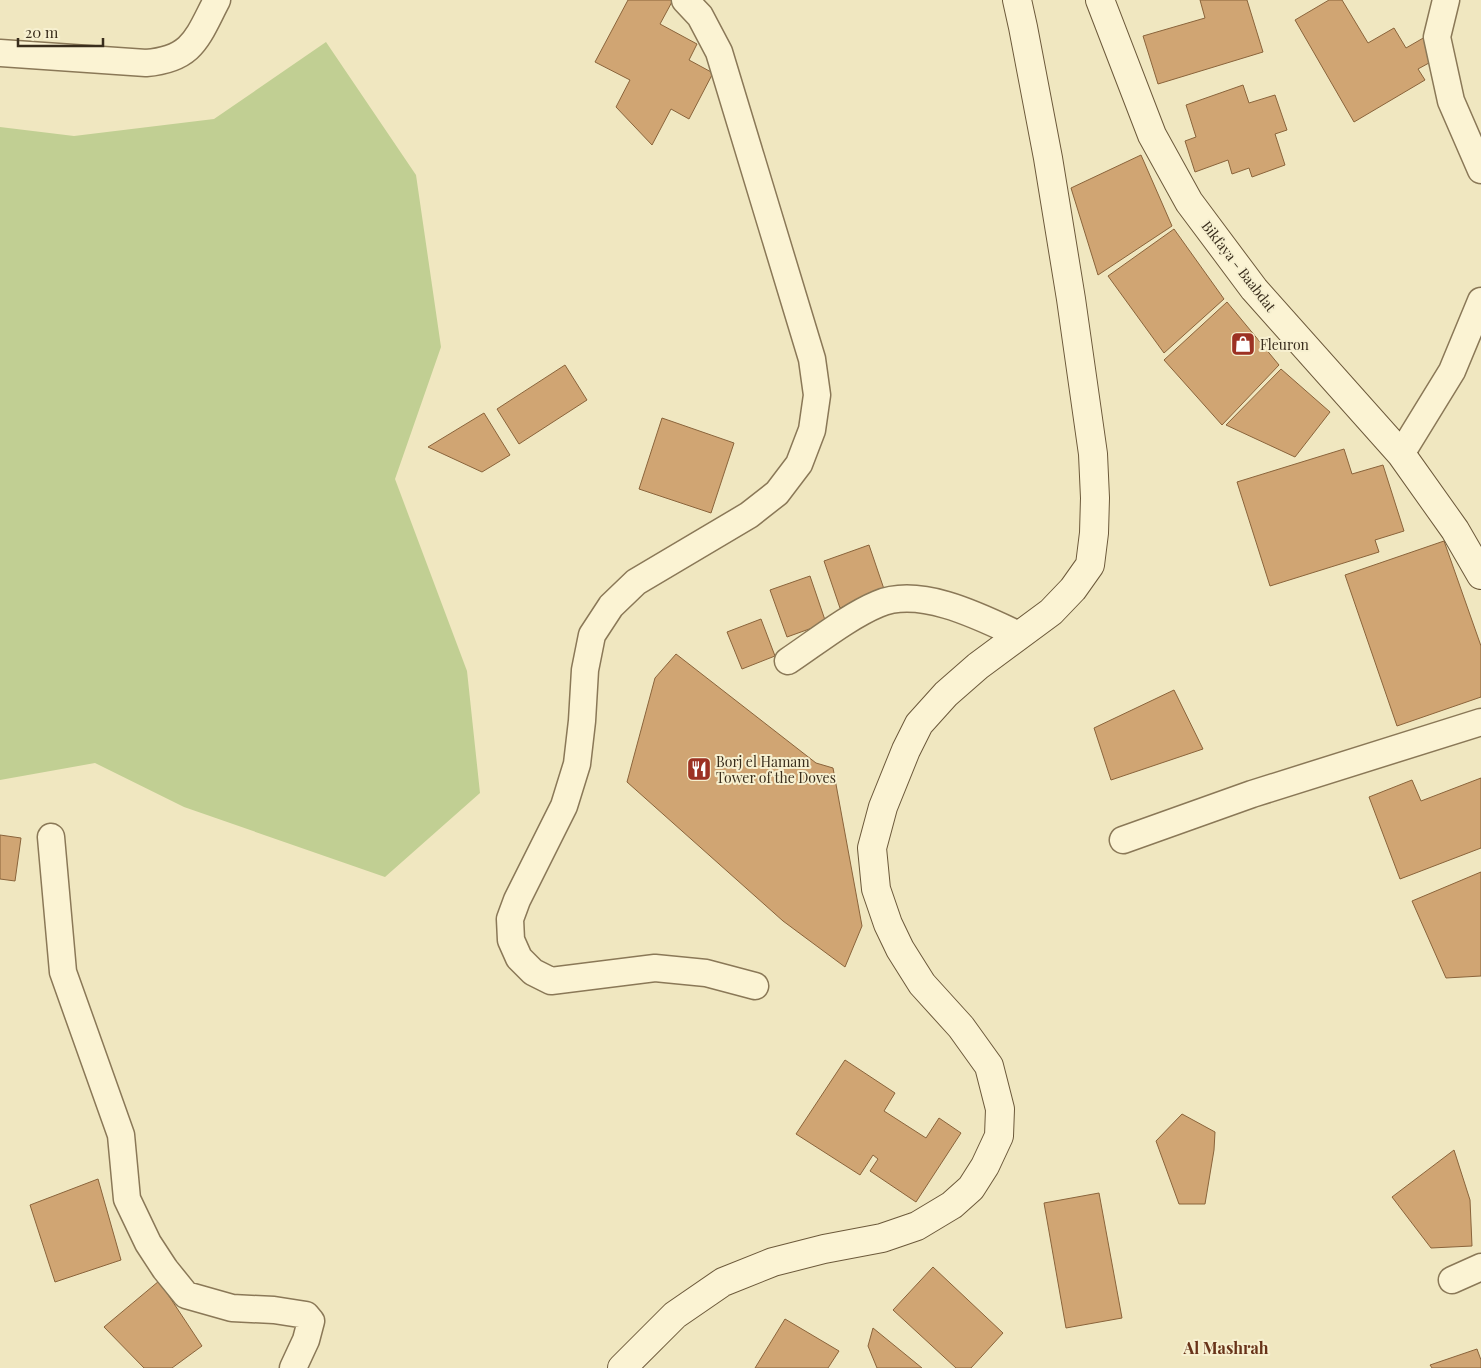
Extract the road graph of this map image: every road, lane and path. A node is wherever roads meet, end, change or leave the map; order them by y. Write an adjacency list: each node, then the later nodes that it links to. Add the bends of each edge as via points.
1 (217, 0): 6 (street, via 195,42 181,54 164,61 146,63)
2 (685, 0): 16 (street, via 700,16 719,52 812,359 817,395 812,430 798,464 777,493 749,516 636,582 611,606 592,635 585,670 577,764 564,806 517,900 510,919 511,940 519,958 533,972 551,980 655,968 706,973)
3 (1017, 0): 11 (street, via 1071,299 1093,454 1095,498 1090,564 1073,589 1051,612)
4 (1100, 0): 9 (street, Bikfaya - Baabdat, via 1152,135 1189,202 1254,289)
5 (1446, 0): 7 (street, via 1437,37 1451,100)
6 (0, 53)
7 (1481, 170)
8 (1481, 300): 9 (street, via 1452,371)
9 (1401, 454): 10 (street, Bikfaya - Baabdat, via 1455,530)
10 (1481, 575)
11 (1019, 635): 12 (street, via 947,605 920,599 898,599 862,612); 20 (street, via 946,694 919,724 883,807 872,848 876,889 900,949 922,984 961,1027 988,1066 1000,1109 999,1136 985,1166 971,1188 952,1205 917,1226 882,1238 773,1262 723,1282 675,1315)
12 (788, 661)
13 (1481, 722): 15 (street, via 1252,794)
14 (51, 836): 19 (street, via 63,972 121,1135 127,1199 156,1256 186,1295 232,1308 280,1310 306,1315 310,1321 306,1340)
15 (1123, 840)
16 (755, 986)
17 (1481, 1267): 18 (street)
18 (1452, 1280)
19 (293, 1368)
20 (622, 1368)

